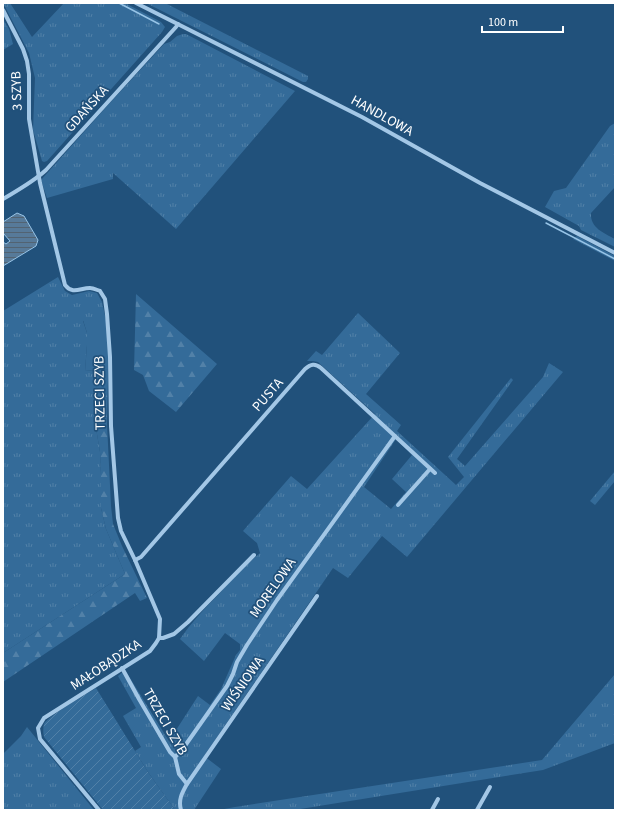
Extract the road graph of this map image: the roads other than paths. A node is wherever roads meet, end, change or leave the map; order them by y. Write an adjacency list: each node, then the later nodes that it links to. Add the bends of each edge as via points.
1 (136, 3): 3 (street, HANDLOWA)
2 (3, 10): 4 (street, 3 SZYB, via 23,49 29,74 29,119)
3 (178, 24): 4 (street, GDAŃSKA); 6 (street, HANDLOWA, via 362,117 480,183)
4 (40, 176): 5 (street, GDAŃSKA); 12 (street, TRZECI SZYB, via 65,286 68,290 74,291 90,288 100,291 105,299 118,518 121,531)
5 (3, 199)
6 (615, 253)
7 (395, 436): 8 (street, PUSTA); 12 (street, PUSTA, via 321,368 311,364 141,557); 16 (street, MORELOWA, via 255,632 237,662 227,686 182,750)
8 (430, 469): 9 (street, PUSTA); 10 (street)
9 (435, 473)
10 (398, 504)
11 (254, 555): 14 (street, MAŁOBĄDZKA, via 188,622 174,634)
12 (135, 560): 14 (street, TRZECI SZYB, via 160,619)
13 (317, 596): 17 (street, WIŚNIOWA)
14 (159, 638): 15 (street, MAŁOBĄDZKA, via 150,650)
15 (122, 668): 16 (street, TRZECI SZYB, via 170,752); 20 (street, MAŁOBĄDZKA, via 44,718 38,728 40,739)
16 (175, 756): 17 (street, TRZECI SZYB, via 179,774)
17 (187, 784): 21 (street, via 179,801)
18 (490, 787): 23 (street)
19 (438, 799): 22 (street)
20 (99, 810)
21 (181, 810)
22 (432, 810)
23 (477, 810)

